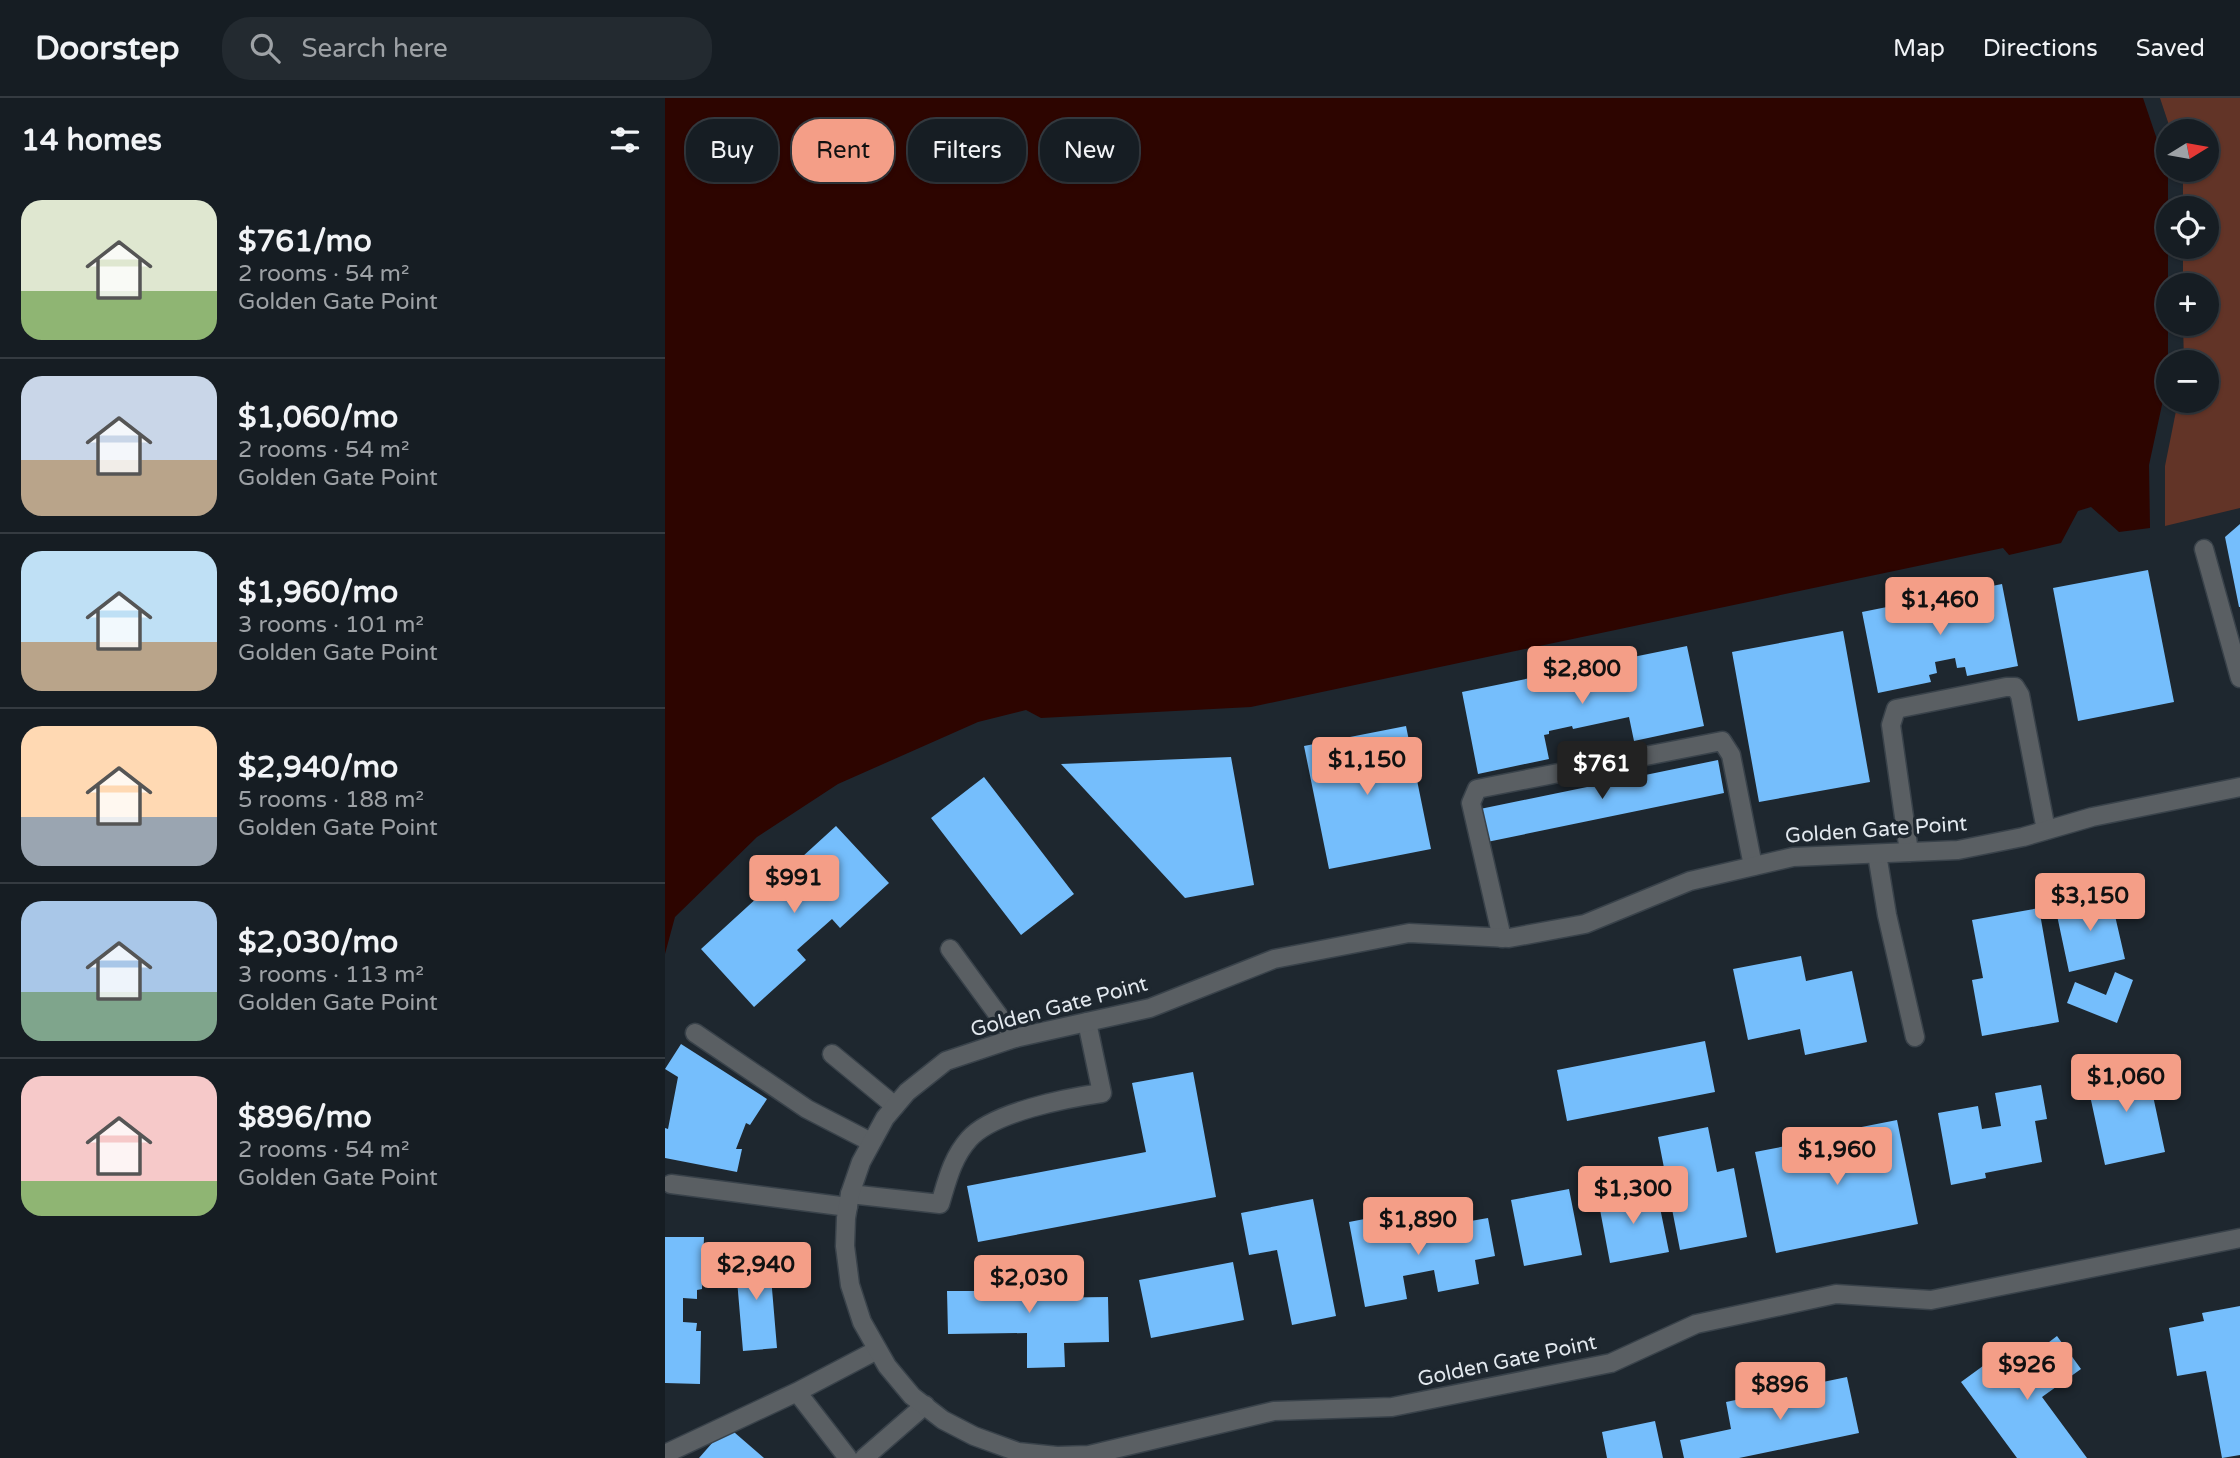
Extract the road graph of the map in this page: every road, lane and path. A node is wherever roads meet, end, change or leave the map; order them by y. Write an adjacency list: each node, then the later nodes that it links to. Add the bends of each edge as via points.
1 (2204, 549): 2 (street)
2 (2240, 678)
3 (2240, 787): 4 (street, Golden Gate Point)
4 (2046, 830): 5 (street, Golden Gate Point, via 1958,850); 5 (street, via 2020,695 2015,688 2005,687 1896,709 1891,725)
5 (1909, 852): 6 (street, Golden Gate Point)
6 (1877, 854): 7 (street, Golden Gate Point, via 1793,857); 12 (street)
7 (1753, 866): 8 (street, Golden Gate Point, via 1690,881 1585,924); 8 (street, via 1731,755 1722,741 1477,789 1471,803)
8 (1502, 938): 10 (street, Golden Gate Point, via 1409,933 1274,959 1150,1008)
9 (950, 949): 13 (street)
10 (1087, 1022): 13 (street, Golden Gate Point); 18 (street, via 1102,1093 1034,1107 997,1121 970,1138 950,1168 940,1205)
11 (695, 1033): 16 (street, via 807,1109)
12 (1915, 1037)
13 (1015, 1038): 15 (street, Golden Gate Point, via 946,1061)
14 (832, 1054): 15 (street)
15 (895, 1106): 16 (street, Golden Gate Point)
16 (871, 1142): 18 (street, Golden Gate Point)
17 (671, 1184): 18 (street)
18 (849, 1200): 20 (street, Golden Gate Point, via 845,1246 850,1285)
19 (2240, 1238): 22 (street, Golden Gate Point, via 1931,1300 1836,1294 1696,1324 1611,1363 1392,1407 1274,1411 1089,1455 1018,1451 974,1436)
20 (877, 1350): 21 (street); 22 (street, Golden Gate Point, via 912,1396)
21 (797, 1392): 23 (street); 24 (street)
22 (925, 1405): 25 (street)
23 (665, 1454)
24 (848, 1458)
25 (865, 1458)

